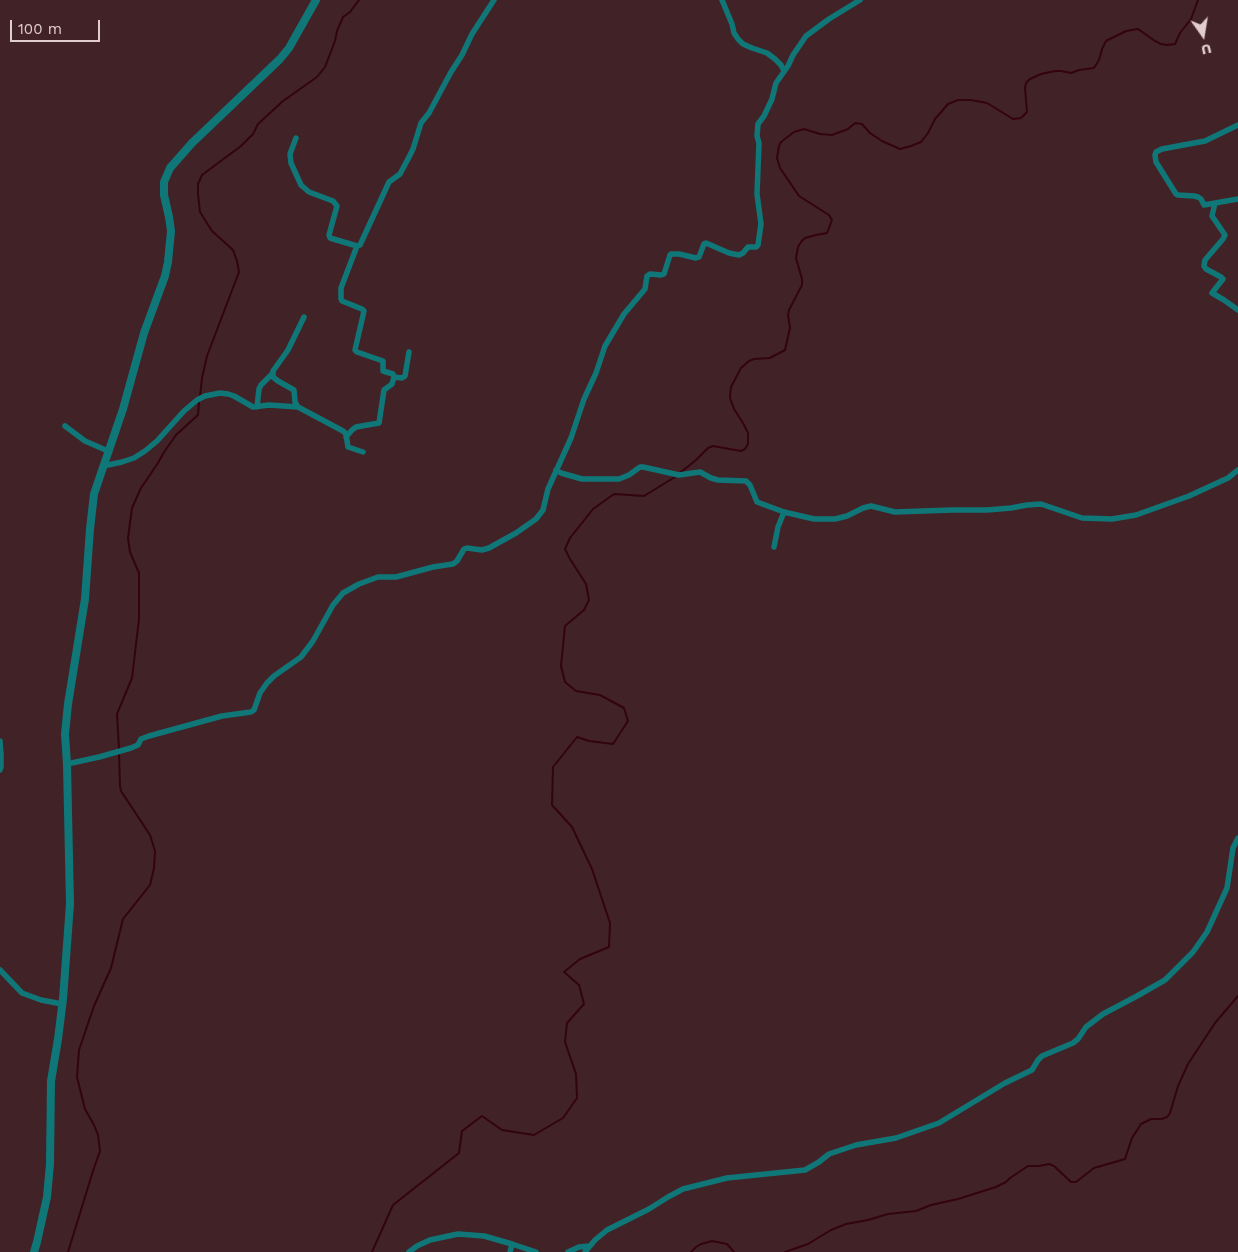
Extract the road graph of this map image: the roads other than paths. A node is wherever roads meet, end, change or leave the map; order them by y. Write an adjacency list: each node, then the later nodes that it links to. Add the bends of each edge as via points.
1 (316, 0): 20 (street, via 280,59 192,142 170,168 164,182 171,231 165,276)
2 (494, 0): 10 (street, via 450,72 422,123 413,150 400,174 389,182)
3 (722, 0): 5 (street, via 738,39 767,53)
4 (860, 0): 5 (street, via 806,36)
5 (784, 72): 23 (street, via 758,126 758,245 748,247 739,256 706,243 699,258 671,254 664,274 648,276 645,289 624,314 605,346)
6 (1238, 125): 9 (street, via 1205,141 1156,152 1156,162 1176,194 1198,197 1204,205)
7 (296, 138): 10 (street, via 290,154 300,185 337,206 330,238)
8 (1238, 199): 9 (street)
9 (1215, 203): 11 (street, via 1212,216 1225,235 1204,260 1204,266 1223,279 1212,293)
10 (357, 246): 15 (street, via 340,297 364,311 355,350 383,361 383,371)
11 (1238, 310)
12 (304, 318): 14 (street)
13 (409, 352): 15 (street, via 405,376)
14 (272, 374): 16 (street, via 259,389); 17 (street, via 294,390)
15 (394, 377): 19 (street, via 392,384 384,390 379,424 356,427)
16 (257, 407): 17 (street); 22 (street, via 253,408 228,394 204,396 184,411 145,451 134,458)
17 (298, 407): 19 (street, via 343,431)
18 (65, 426): 20 (street)
19 (346, 437): 21 (street, via 348,447)
20 (108, 451): 22 (street)
21 (363, 452)
22 (103, 466): 28 (street, via 94,494 85,599 68,704)
23 (556, 470): 25 (street, via 582,479 619,479 640,467 679,475 700,472 718,480 746,482 757,502); 28 (street, via 543,510 536,520 516,533 489,548 464,549 453,564 396,577 378,577 343,593 302,656 267,683 251,712 222,716 149,736 141,739 138,746)
24 (1238, 470): 25 (street, via 1188,496 1136,515 1112,519 1082,518 1041,504 987,510 895,512 872,506 834,519 814,519)
25 (784, 512): 26 (street)
26 (774, 547)
27 (0, 741): 29 (street)
28 (67, 764): 32 (street, via 70,904)
29 (0, 770)
30 (1238, 838): 34 (street, via 1233,848 1227,888 1207,932 1192,952 1165,980 1103,1014 1073,1043 1042,1056 1032,1070 939,1123 896,1138 829,1154 805,1170 727,1178 683,1189 607,1230)
31 (0, 970): 32 (street, via 22,993)
32 (62, 1004): 35 (street, via 51,1080 47,1197)
33 (512, 1244): 36 (street, via 484,1236 458,1234 430,1240); 37 (street); 38 (street)
34 (590, 1246): 39 (street, via 579,1246); 40 (street)
35 (34, 1252)
36 (409, 1252)
37 (510, 1252)
38 (536, 1252)
39 (568, 1252)
40 (585, 1252)

